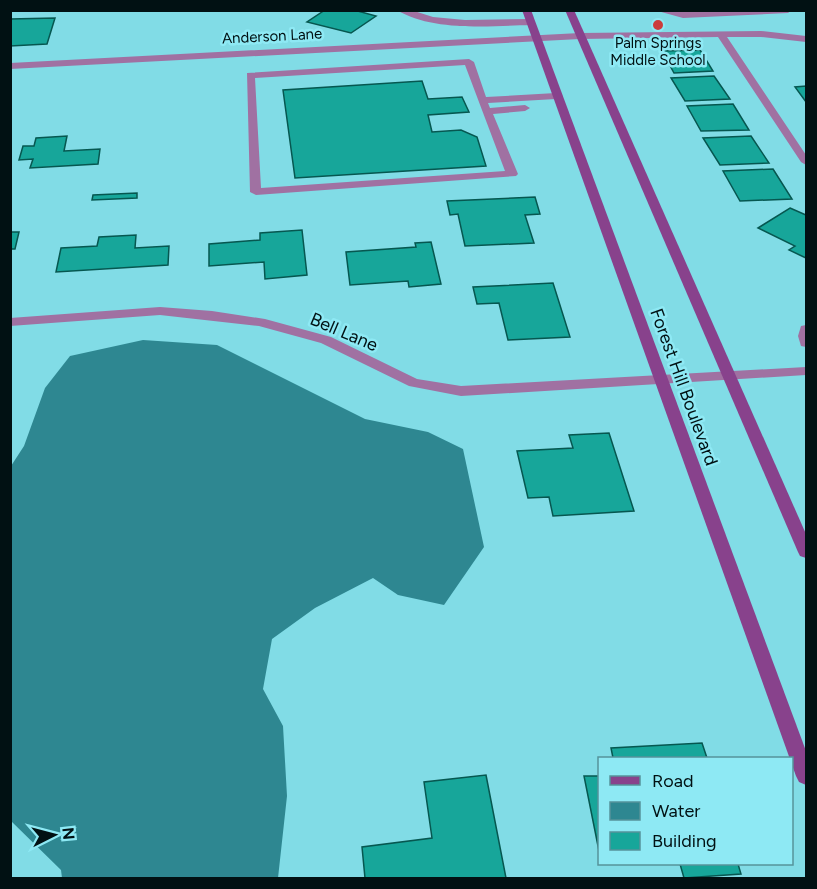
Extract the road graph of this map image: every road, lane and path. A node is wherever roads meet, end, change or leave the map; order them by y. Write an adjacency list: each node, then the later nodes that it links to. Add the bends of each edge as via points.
1 (400, 10): 6 (street, via 454,24)
2 (526, 10): 6 (main road, Forest Hill Boulevard)
3 (569, 10): 10 (main road)
4 (657, 10): 5 (street, via 683,15)
5 (788, 10)
6 (531, 22): 9 (main road, Forest Hill Boulevard)
7 (721, 34): 8 (street, Anderson Lane); 10 (street, Anderson Lane, via 703,40); 15 (street)
8 (807, 39)
9 (536, 40): 10 (street, Anderson Lane); 11 (street, Anderson Lane); 13 (main road, Forest Hill Boulevard)
10 (582, 41): 20 (main road)
11 (10, 66)
12 (482, 100): 13 (street); 14 (street); 14 (street, via 469,62 250,75 256,192 512,174)
13 (558, 100): 14 (street); 21 (main road, Forest Hill Boulevard)
14 (486, 111)
15 (807, 162)
16 (10, 322): 21 (street, Bell Lane, via 160,311 250,320 326,340 414,383 461,391)
17 (807, 329): 18 (street)
18 (807, 343)
19 (807, 371): 20 (street, Bell Lane)
20 (729, 376): 21 (street, Bell Lane); 22 (main road)
21 (660, 380): 23 (main road, Forest Hill Boulevard)
22 (807, 552)
23 (807, 776)

